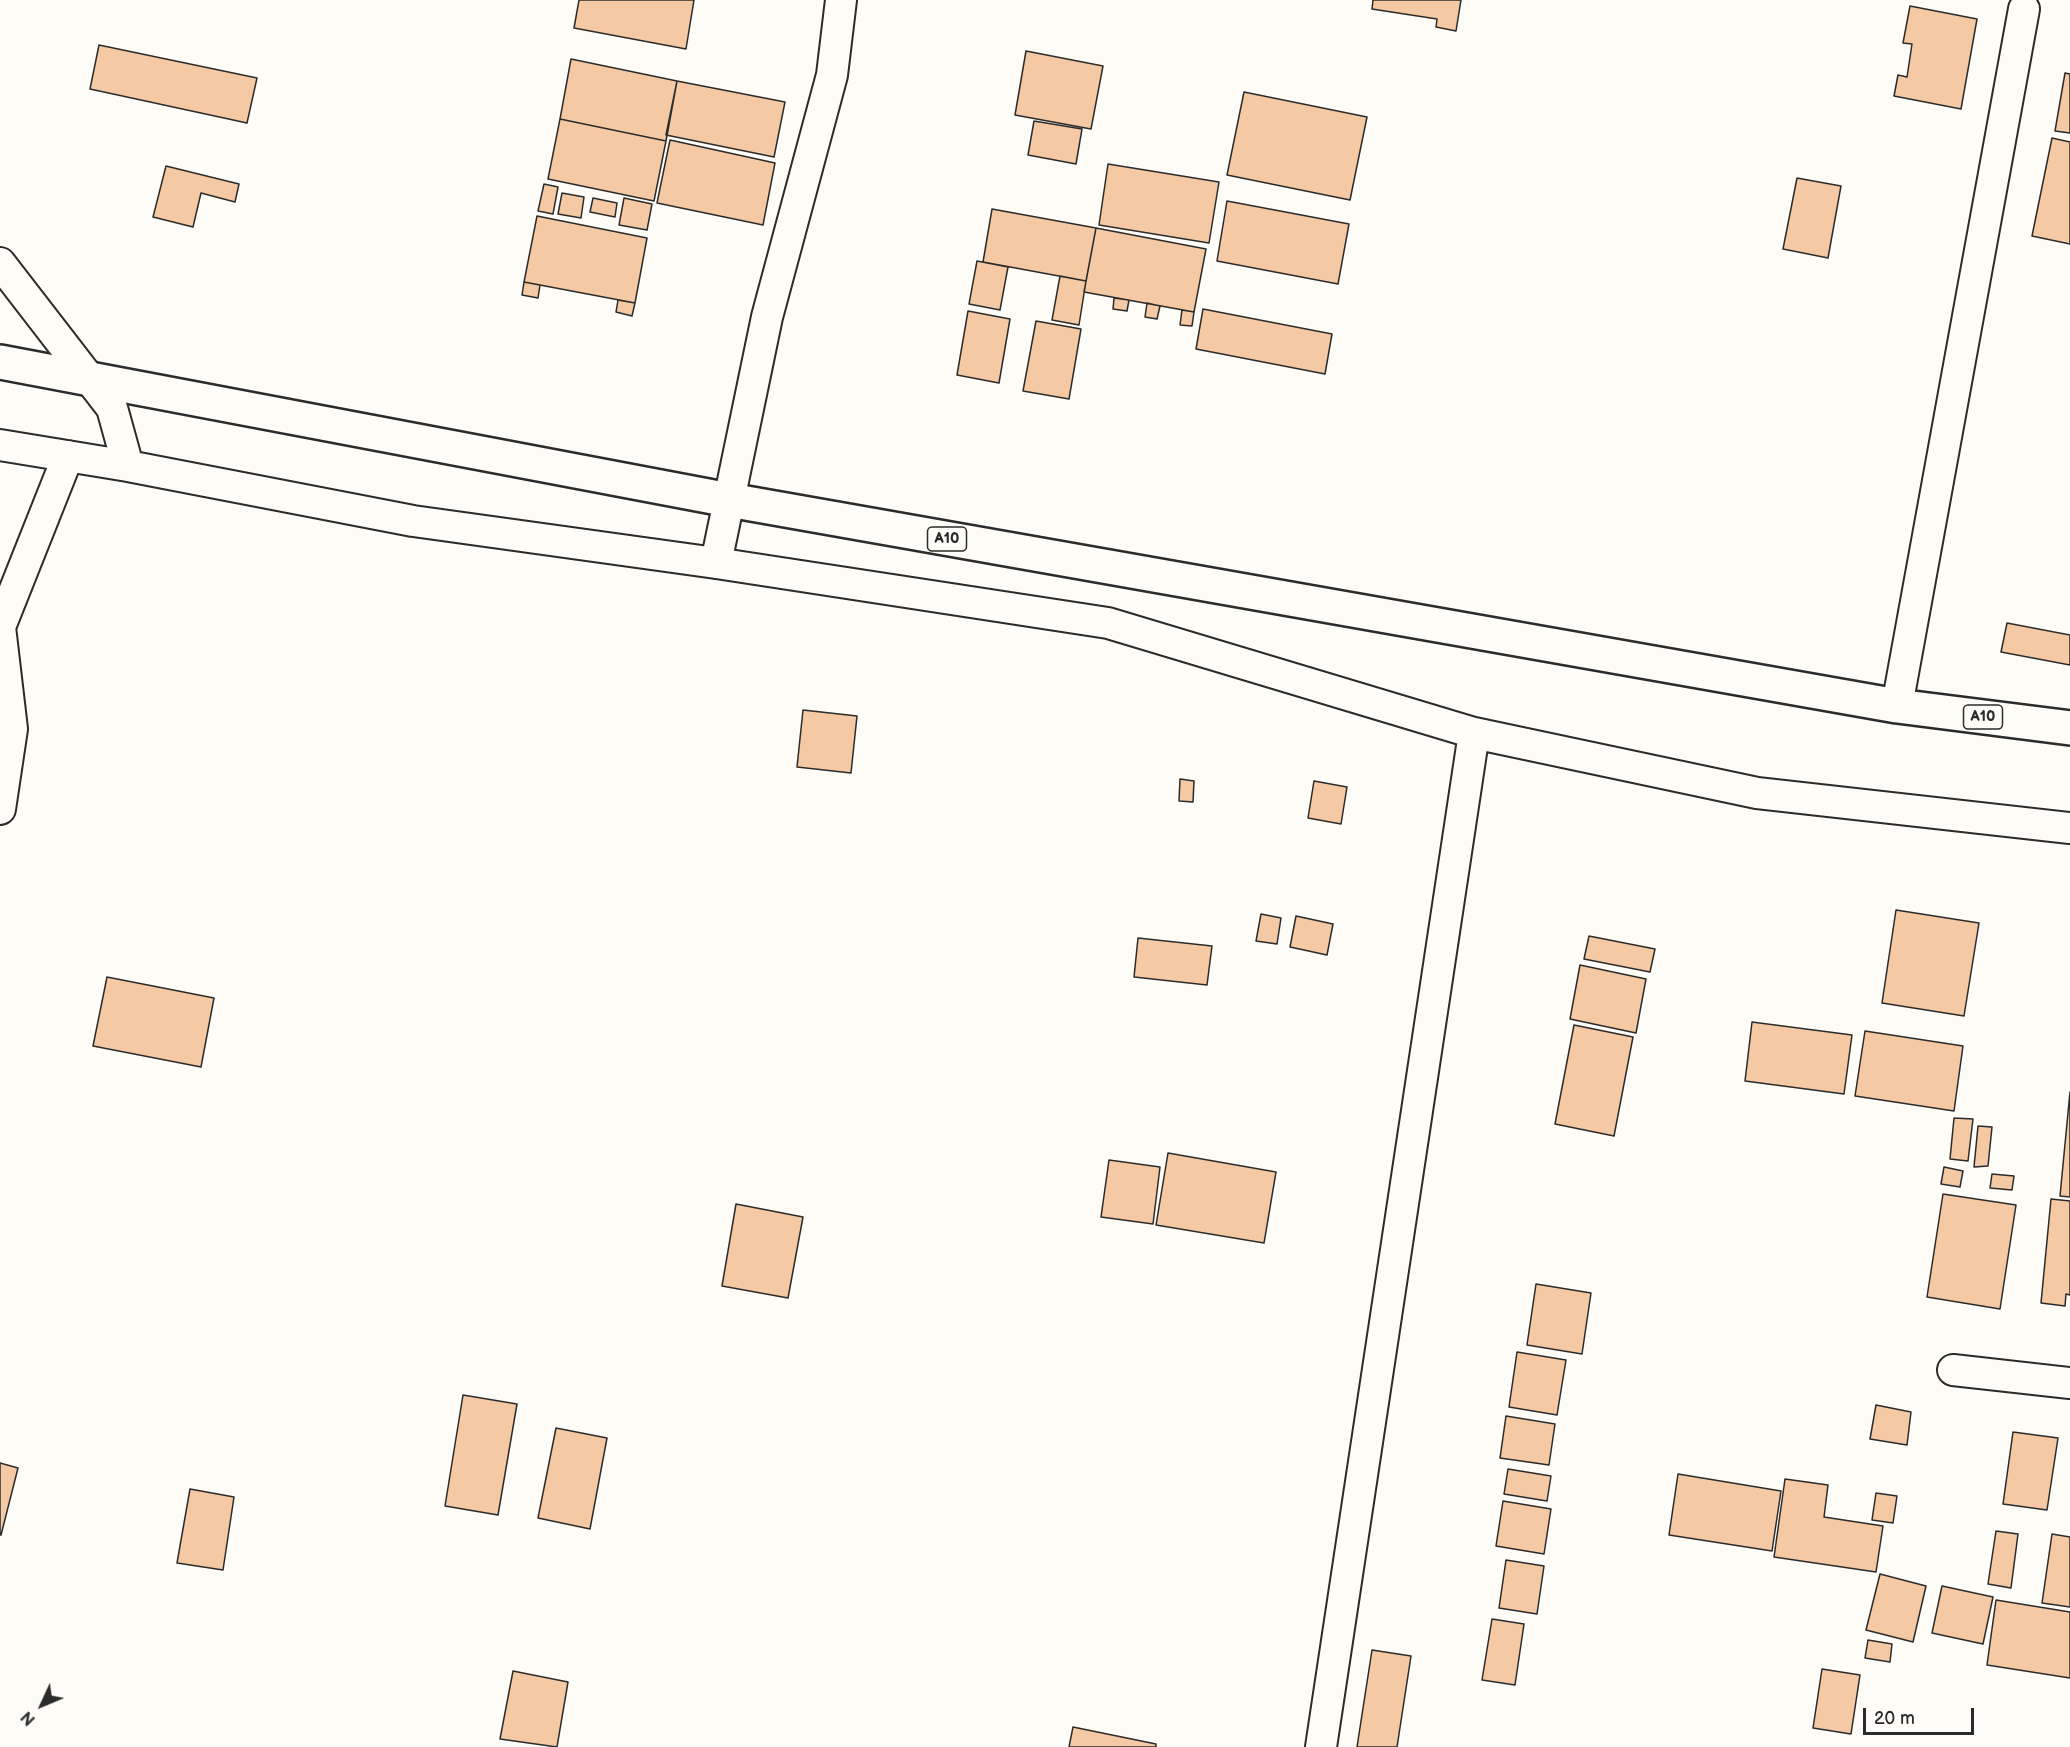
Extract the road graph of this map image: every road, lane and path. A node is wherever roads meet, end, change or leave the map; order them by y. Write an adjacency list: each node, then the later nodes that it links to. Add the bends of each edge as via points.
1 (841, 0): 9 (street, via 832,75 767,317)
2 (2024, 9): 12 (street)
3 (0, 263): 5 (street)
4 (0, 362): 5 (main road, A10)
5 (93, 381): 8 (street, via 112,408); 9 (main road, A10)
6 (0, 445): 7 (street)
7 (68, 456): 8 (street); 11 (street)
8 (129, 466): 10 (street, via 413,521)
9 (729, 500): 10 (street); 12 (main road, A10)
10 (716, 563): 14 (street, via 1108,623)
11 (0, 627): 15 (street, via 12,729)
12 (1897, 706): 13 (main road, A10)
13 (2070, 728)
14 (1474, 733): 16 (street, via 1757,793); 19 (street)
15 (0, 808)
16 (2070, 828)
17 (1953, 1370): 18 (street)
18 (2070, 1383)
19 (1321, 1747)

